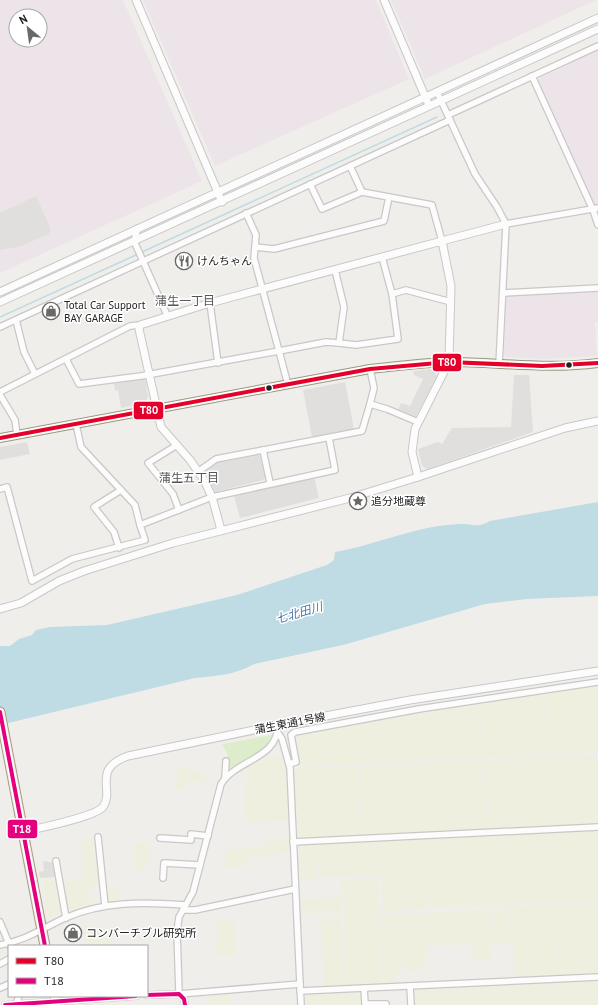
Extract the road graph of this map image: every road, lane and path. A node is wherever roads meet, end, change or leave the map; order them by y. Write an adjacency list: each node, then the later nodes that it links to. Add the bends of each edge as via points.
1 (136, 0): 16 (street)
2 (384, 0): 8 (street)
3 (598, 18): 7 (street)
4 (598, 29): 9 (street)
5 (598, 46): 6 (street)
6 (532, 76): 11 (street); 20 (street)
7 (437, 92): 8 (street); 9 (street)
8 (425, 98): 10 (street); 12 (street)
9 (441, 100): 10 (street); 11 (street)
10 (428, 105): 14 (street)
11 (449, 118): 13 (street); 22 (street, via 475,174)
12 (277, 164): 14 (street); 16 (street)
13 (350, 166): 15 (street); 17 (street)
14 (282, 174): 19 (street)
15 (310, 184): 17 (street, via 322,209); 21 (street)
16 (217, 191): 19 (street); 24 (street)
17 (362, 192): 18 (street)
18 (389, 197): 25 (street, via 432,205); 27 (street, via 384,221 274,249)
19 (222, 202): 26 (street)
20 (596, 209): 22 (street); 23 (street)
21 (246, 214): 27 (street, via 256,235); 29 (street)
22 (506, 224): 25 (street); 34 (street)
23 (598, 225)
24 (138, 227): 26 (street); 33 (street)
25 (442, 241): 28 (street); 37 (street)
26 (135, 245): 29 (street); 36 (street)
27 (255, 247): 32 (street, via 254,258)
28 (382, 257): 30 (street); 35 (street)
29 (142, 260): 39 (street); 40 (street)
30 (335, 270): 32 (street); 43 (street, via 344,307)
31 (598, 288): 34 (street)
32 (262, 289): 38 (street); 44 (street)
33 (0, 292)
34 (503, 292): 49 (street)
35 (392, 294): 37 (street, via 406,290); 43 (street, via 398,338 356,345)
36 (0, 302)
37 (451, 302): 46 (street)
38 (210, 303): 39 (street); 47 (street)
39 (167, 315): 41 (street)
40 (16, 320): 42 (street); 51 (street, via 24,352)
41 (140, 325): 45 (street, via 130,326); 52 (street)
42 (0, 327)
43 (339, 343): 44 (street, via 326,342)
44 (279, 350): 47 (street); 53 (street)
45 (66, 359): 51 (street); 52 (street, via 79,384)
46 (449, 362): 49 (main road); 50 (main road); 58 (street)
47 (218, 363): 52 (street)
48 (598, 363): 49 (main road, via 548,367)
49 (500, 365)
50 (370, 369): 53 (main road); 55 (street, via 374,388)
51 (35, 374): 54 (street)
52 (149, 374): 56 (street)
53 (288, 385): 56 (main road)
54 (0, 394): 60 (street, via 15,420)
55 (370, 404): 58 (street); 62 (street, via 362,431)
56 (156, 409): 59 (main road); 63 (street, via 161,427)
57 (598, 421): 66 (street, via 565,428)
58 (418, 422): 66 (street, via 412,452)
59 (76, 424): 60 (main road); 69 (street, via 81,447)
60 (17, 435): 61 (main road)
61 (0, 438)
62 (329, 438): 64 (street); 67 (street, via 335,470)
63 (177, 445): 65 (street); 71 (street, via 148,463 173,494)
64 (263, 450): 65 (street, via 216,459); 67 (street)
65 (199, 471): 70 (street)
66 (418, 477): 73 (street, via 350,498)
67 (270, 483): 70 (street)
68 (0, 489): 74 (street, via 7,487 32,581 72,560)
69 (120, 490): 72 (street, via 135,505); 74 (street, via 94,507 114,532)
70 (212, 497): 71 (street); 73 (street)
71 (179, 510): 72 (street)
72 (140, 525): 74 (street, via 145,540)
73 (221, 530): 75 (street, via 69,576 21,603)
74 (119, 548)
75 (0, 610)
76 (598, 671): 79 (street, 蒲生東通1号線, via 410,700)
77 (598, 682): 82 (street, via 419,709 295,732 291,735 296,762)
78 (0, 712): 85 (main road)
79 (278, 725): 80 (street); 85 (street, 蒲生東通1号線, via 195,741 120,760 107,773 106,799 102,807 88,815)
80 (278, 733): 82 (street); 83 (street, via 264,754 239,766)
81 (226, 760): 83 (street)
82 (289, 764): 89 (street)
83 (225, 777): 87 (street, via 217,796)
84 (598, 827): 89 (street)
85 (23, 832): 98 (main road)
86 (98, 836): 94 (street)
87 (208, 836): 88 (street, via 191,834 191,840); 91 (street)
88 (160, 838)
89 (293, 842): 93 (street)
90 (56, 861): 96 (street)
91 (200, 865): 92 (street, via 164,863); 95 (street, via 193,892)
92 (163, 878)
93 (295, 889): 95 (street, via 195,910); 104 (street)
94 (105, 906): 95 (street, via 120,903); 96 (street)
95 (184, 908): 106 (street, via 177,931)
96 (66, 918): 98 (street)
97 (0, 923): 100 (street)
98 (42, 930): 100 (street); 101 (main road)
99 (0, 945): 100 (street)
100 (9, 945)
101 (45, 945)
102 (598, 977): 103 (street)
103 (410, 986): 105 (street); 115 (street)
104 (300, 988): 105 (street); 106 (street); 113 (street)
105 (364, 988): 114 (street, via 365,1004)
106 (179, 994): 107 (street); 112 (street)
107 (148, 995)
108 (120, 997): 109 (street)
109 (55, 1001): 110 (street)
110 (16, 1004): 111 (street)
111 (5, 1005)
112 (185, 1005)
113 (301, 1005)
114 (386, 1005)
115 (411, 1005)

